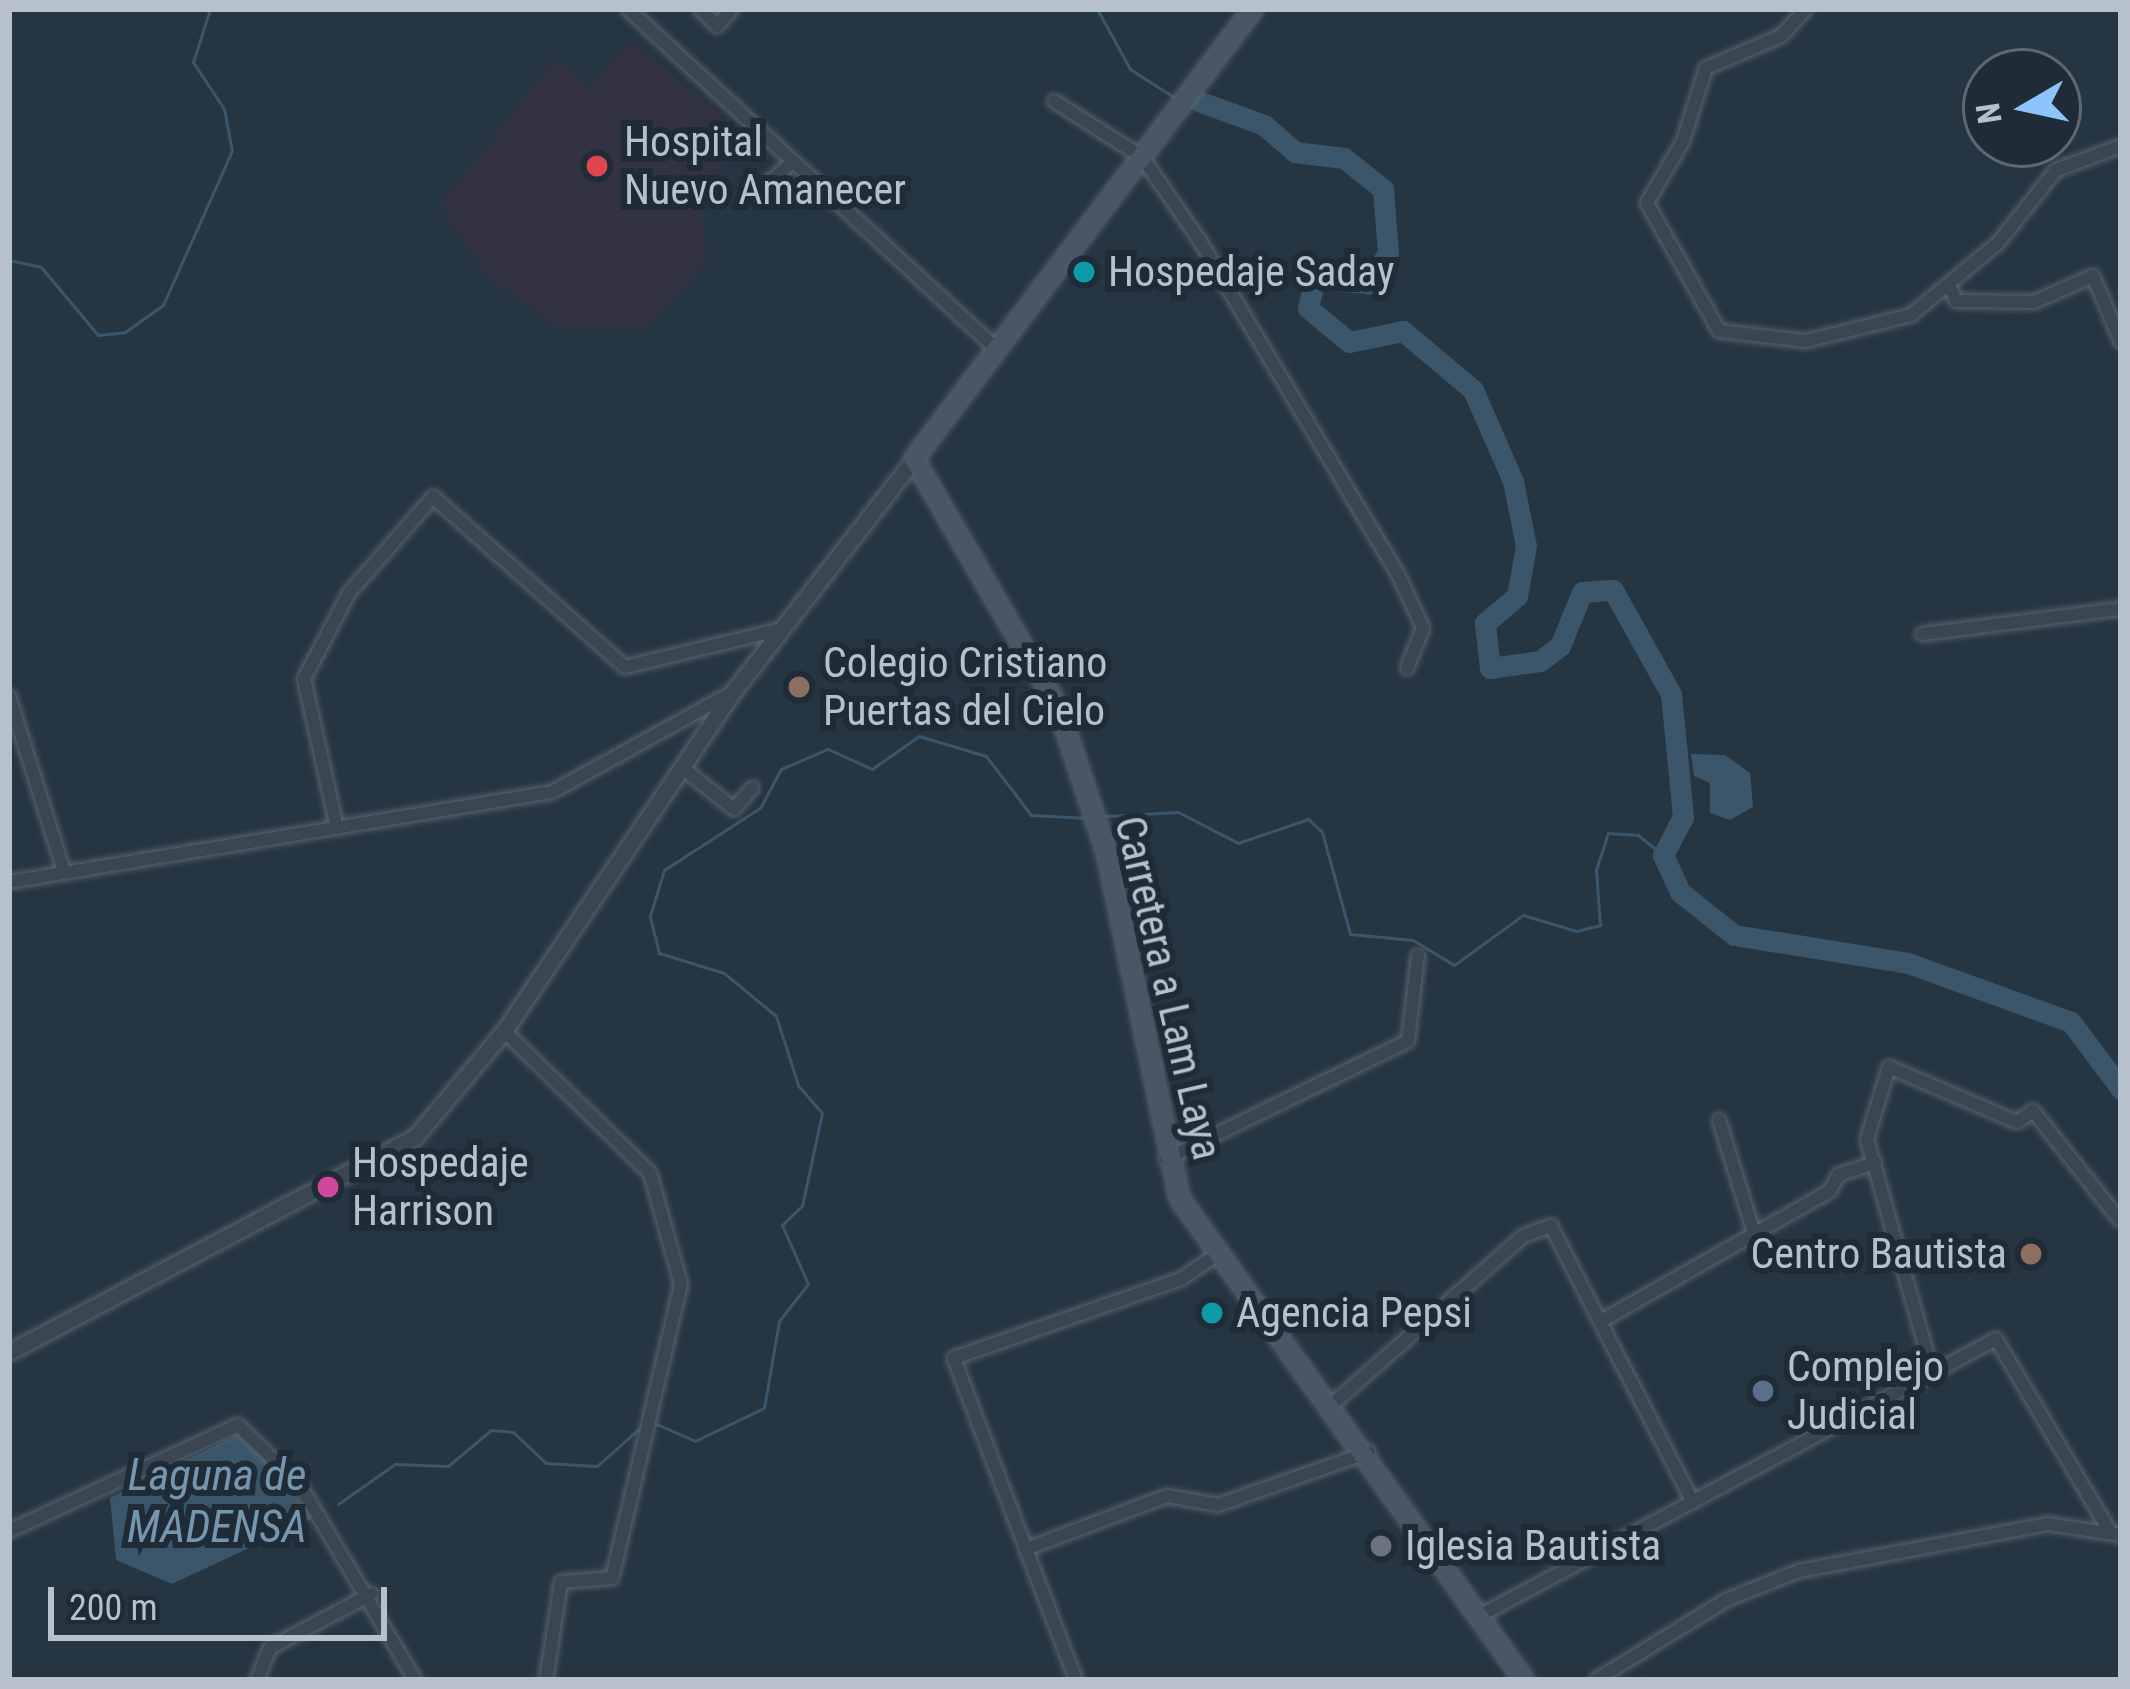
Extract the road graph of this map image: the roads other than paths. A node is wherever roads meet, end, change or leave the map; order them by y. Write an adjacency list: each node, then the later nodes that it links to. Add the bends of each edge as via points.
1 (628, 9): 8 (street)
2 (700, 9): 3 (street, via 717,26)
3 (732, 9)
4 (1253, 9): 9 (main road)
5 (1806, 9): 11 (street, via 1781,36 1706,68 1683,141 1647,203 1664,242 1700,310 1748,340 1858,335)
6 (1054, 101): 9 (street)
7 (2121, 146): 11 (street, via 2056,170)
8 (791, 163): 10 (street); 13 (street)
9 (1136, 164): 13 (main road); 18 (street, via 1398,574 1423,628)
10 (759, 192)
11 (1951, 287): 12 (street, via 1956,301 2034,302 2092,276)
12 (2121, 342)
13 (994, 347): 14 (main road)
14 (914, 459): 16 (street); 29 (main road, Carretera a Lam Laya, via 1058,707 1107,854)
15 (2121, 609): 17 (street)
16 (778, 630): 19 (street); 23 (street, via 625,667 433,497 349,593 304,679)
17 (1922, 634)
18 (1406, 668)
19 (732, 693): 21 (street); 23 (street, via 552,792)
20 (9, 696): 24 (street)
21 (685, 770): 22 (street, via 734,809); 27 (street)
22 (752, 788)
23 (337, 828): 24 (street)
24 (64, 871): 25 (street)
25 (9, 882)
26 (1418, 956): 29 (street, via 1408,1042)
27 (504, 1031): 35 (street, via 415,1137); 47 (street, via 650,1173 681,1284 612,1578 561,1582)
28 (1719, 1120): 32 (street)
29 (1165, 1160): 33 (main road, Carretera a Lam Laya)
30 (1875, 1163): 31 (street, via 1871,1101 1889,1067 2017,1122 2033,1111); 32 (street, via 1838,1175 1830,1191); 36 (street)
31 (2119, 1219)
32 (1754, 1233): 34 (street)
33 (1218, 1254): 37 (main road, Carretera a Lam Laya); 42 (street, via 1181,1279 954,1358)
34 (1603, 1320): 37 (street, via 1541,1225); 39 (street)
35 (9, 1352)
36 (1932, 1371): 39 (street); 41 (street, via 1996,1339)
37 (1335, 1402): 38 (main road, Carretera a Lam Laya)
38 (1370, 1451): 42 (street, via 1218,1505 1167,1496); 44 (main road, Carretera a Lam Laya)
39 (1692, 1500): 44 (street)
40 (9, 1531): 43 (street, via 238,1425 301,1487)
41 (2116, 1534): 50 (street, via 2048,1524 1799,1571 1726,1600)
42 (1026, 1550): 48 (street)
43 (371, 1594): 45 (street, via 270,1648); 46 (street)
44 (1483, 1614): 49 (main road, Carretera a Lam Laya)
45 (257, 1680)
46 (416, 1680)
47 (546, 1680)
48 (1076, 1680)
49 (1524, 1680)
50 (1596, 1680)

